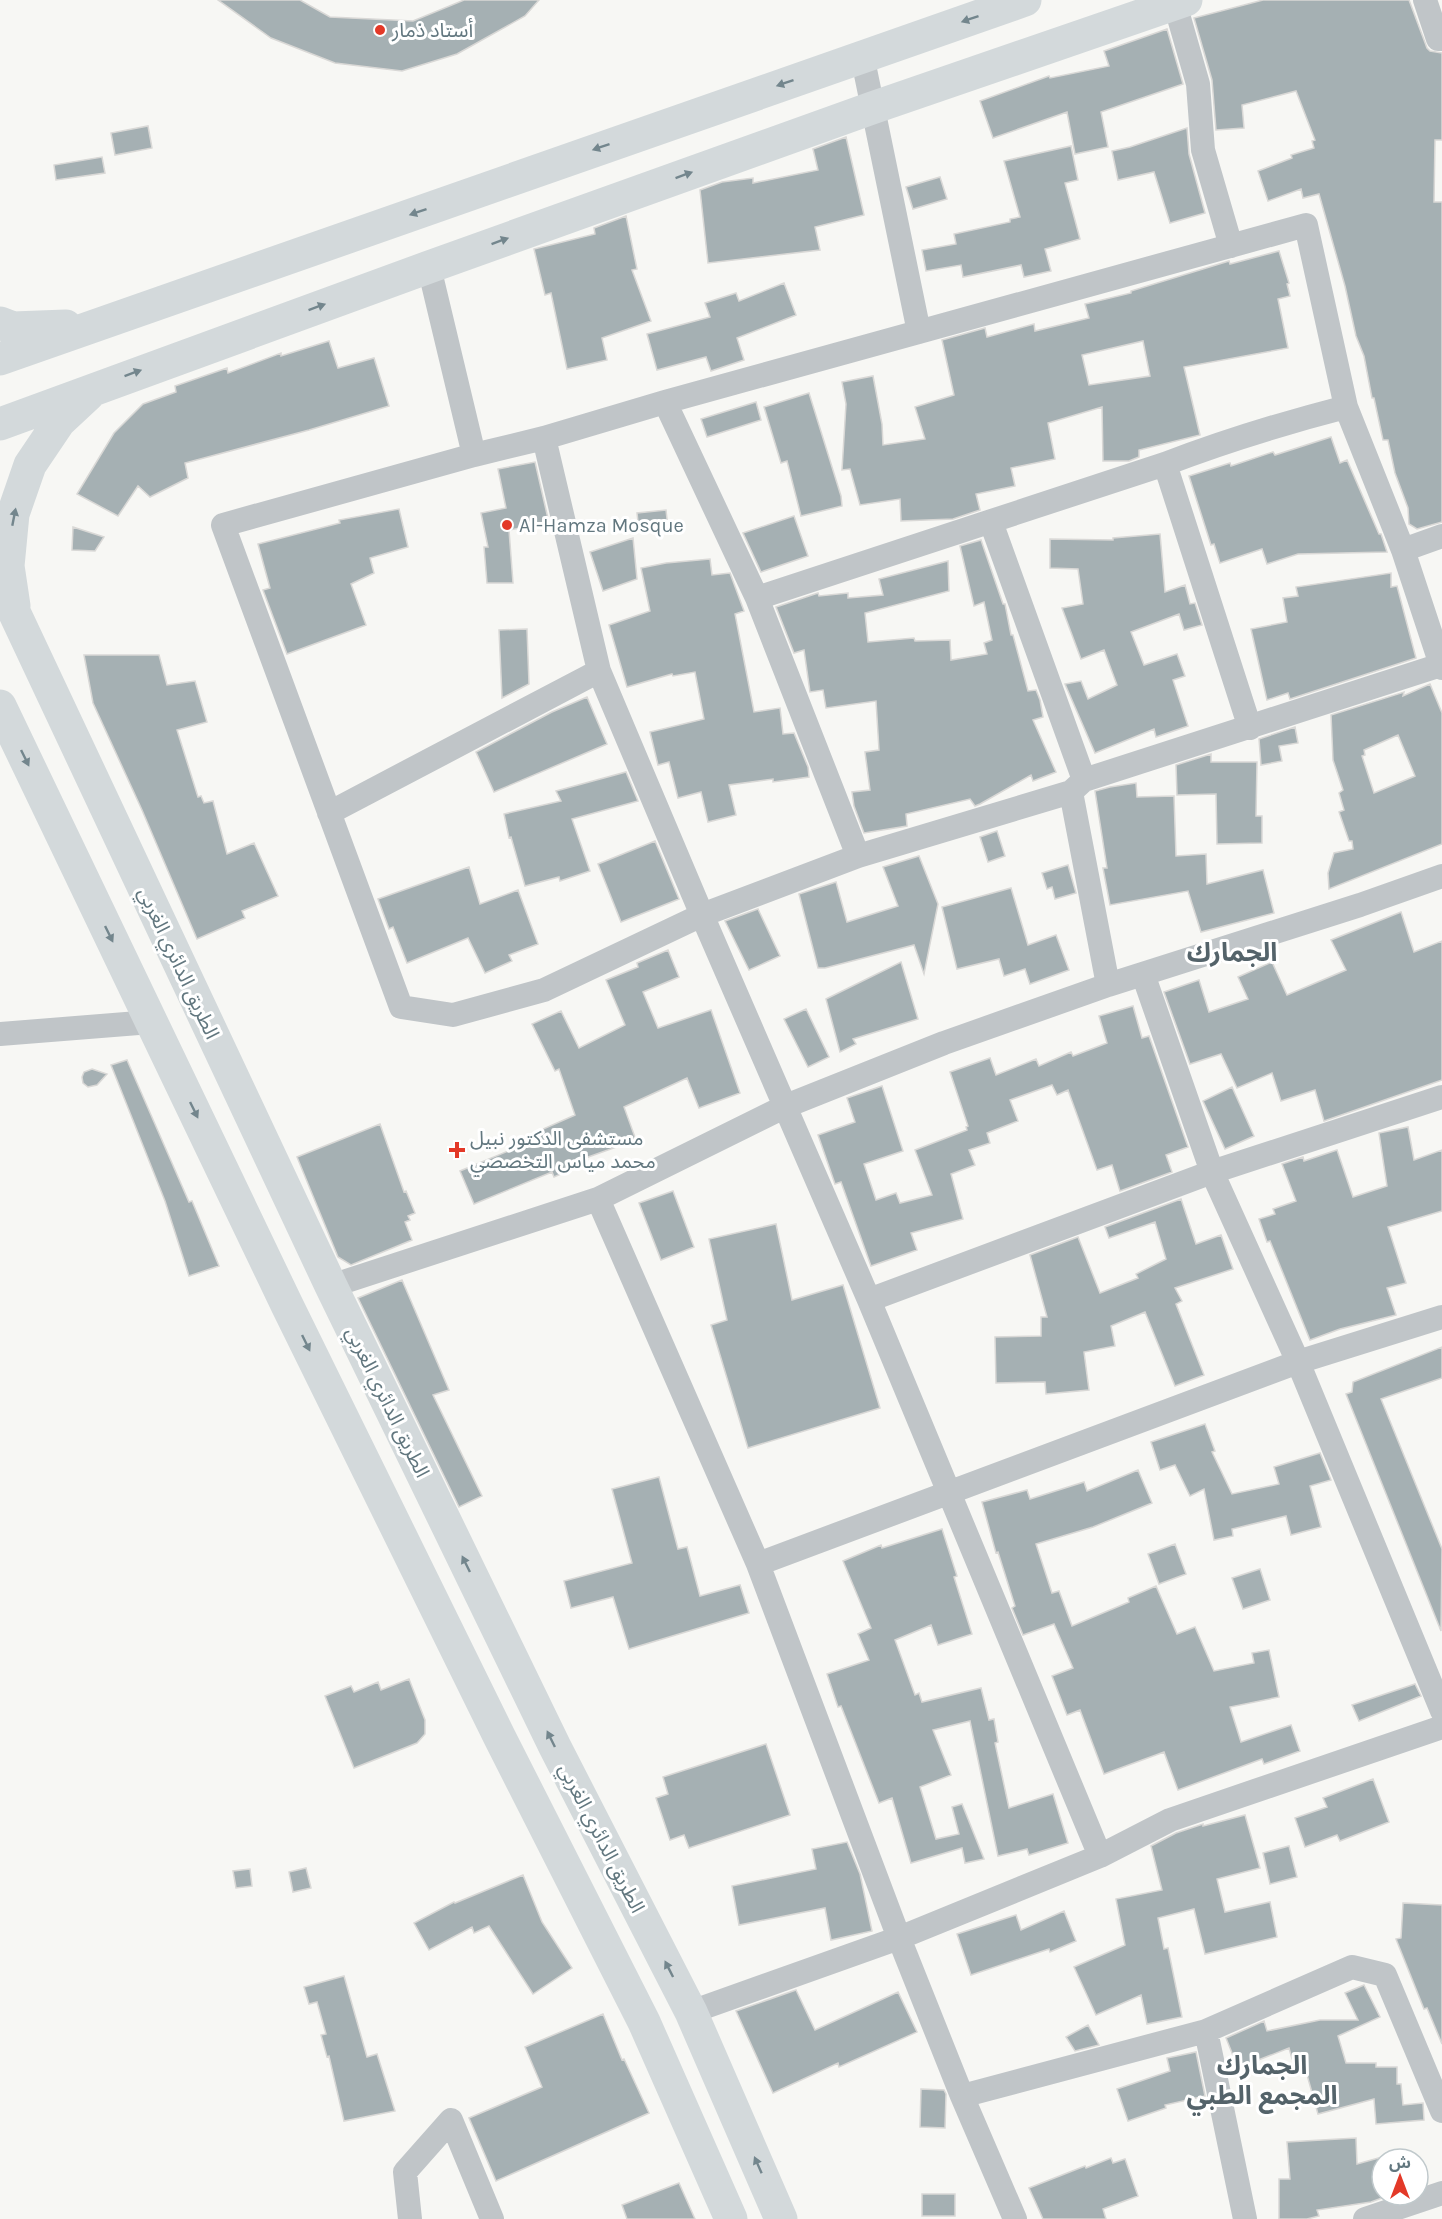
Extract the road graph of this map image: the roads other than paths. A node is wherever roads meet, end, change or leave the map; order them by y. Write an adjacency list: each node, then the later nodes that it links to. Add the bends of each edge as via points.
1 (1025, 0): 5 (main road, one-way to 5)
2 (1425, 0): 4 (street, via 1438,39)
3 (1181, 2): 6 (main road); 7 (street, via 1198,84 1203,150)
4 (1442, 39)
5 (862, 56): 6 (street); 10 (main road, one-way to 10)
6 (872, 108): 8 (main road, one-way to 6); 11 (street)
7 (1231, 246): 11 (street); 15 (street, via 1306,225)
8 (429, 267): 13 (main road, one-way to 8); 18 (street)
9 (0, 322): 10 (main road, via 12,328)
10 (100, 324): 12 (main road)
11 (919, 332): 14 (street)
12 (0, 359)
13 (97, 386): 16 (main road); 25 (main road, one-way to 13, via 8,566 13,514 30,465 59,422)
14 (665, 402): 17 (street); 24 (street)
15 (1346, 407): 19 (street, via 1268,427); 22 (street)
16 (0, 424)
17 (544, 438): 18 (street); 27 (street)
18 (474, 455): 31 (street, via 223,525)
19 (1165, 465): 20 (street); 29 (street)
20 (991, 522): 24 (street); 30 (street)
21 (1442, 536): 22 (street)
22 (1403, 550): 26 (street)
23 (0, 582): 25 (main road, الطريق الدائري الغربي)
24 (757, 598): 32 (street)
25 (16, 617): 43 (main road, الطريق الدائري الغربي)
26 (1441, 666): 29 (street)
27 (599, 671): 31 (street); 34 (street)
28 (0, 706): 37 (main road, one-way to 37)
29 (1250, 728): 30 (street)
30 (1078, 786): 32 (street); 36 (street)
31 (329, 813): 34 (street, via 401,1007 453,1015 544,990)
32 (858, 856): 34 (street)
33 (1442, 876): 35 (street)
34 (702, 915): 40 (street)
35 (1143, 974): 36 (street); 41 (street)
36 (1108, 985): 40 (street, via 944,1043)
37 (151, 1022): 38 (street); 45 (main road, one-way to 45)
38 (0, 1034)
39 (1442, 1097): 41 (street)
40 (786, 1106): 42 (street); 44 (street)
41 (1212, 1172): 44 (street); 47 (street)
42 (598, 1198): 43 (street); 49 (street)
43 (332, 1286): 45 (main road); 54 (main road, الطريق الدائري الغربي, one-way to 43, via 555,1747)
44 (869, 1300): 48 (street)
45 (287, 1305): 55 (main road, one-way to 55)
46 (1442, 1317): 47 (street)
47 (1298, 1362): 48 (street); 50 (street)
48 (948, 1491): 49 (street); 52 (street)
49 (758, 1564): 53 (street)
50 (1442, 1711)
51 (1442, 1727): 52 (street, via 1170,1820)
52 (1100, 1856): 53 (street)
53 (899, 1938): 54 (street); 57 (street)
54 (691, 2012): 55 (main road); 63 (main road, الطريق الدائري الغربي, one-way to 54)
55 (644, 2022): 62 (main road)
56 (1206, 2031): 57 (street); 58 (street, via 1352,1967 1385,1976); 65 (street)
57 (962, 2096): 64 (street)
58 (1442, 2111)
59 (1442, 2193): 66 (street)
60 (410, 2219): 61 (street, via 405,2172 451,2120)
61 (492, 2219)
62 (731, 2219)
63 (781, 2219)
64 (1015, 2219)
65 (1245, 2219)
66 (1365, 2219)

